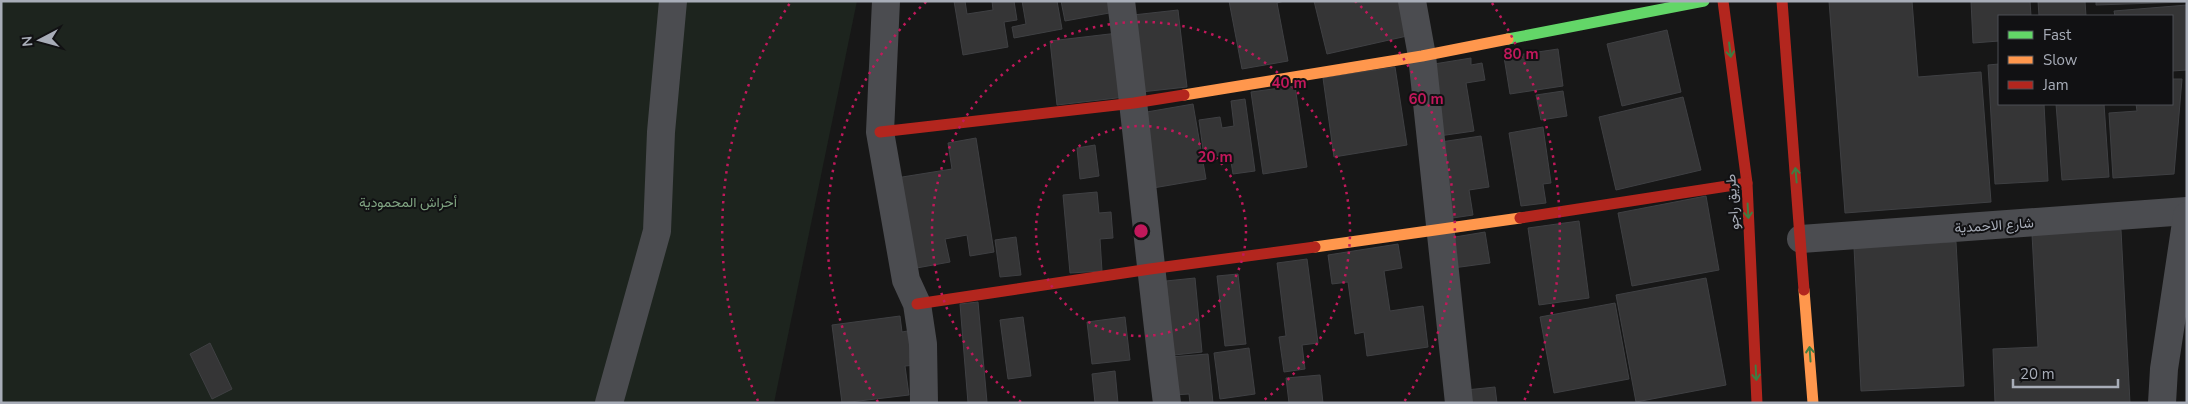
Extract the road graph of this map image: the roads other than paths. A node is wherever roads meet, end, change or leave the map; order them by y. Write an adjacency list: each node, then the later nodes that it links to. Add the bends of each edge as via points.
1 (674, 1): 19 (street, via 661,132 657,231)
2 (886, 1): 10 (street)
3 (1121, 1): 9 (street)
4 (1412, 1): 8 (street)
5 (1704, 1): 8 (street)
6 (1723, 1): 11 (street, طريق راجو, one-way to 11)
7 (1782, 1): 15 (street, one-way to 7)
8 (1422, 56): 9 (street); 14 (street)
9 (1134, 103): 10 (street); 16 (street)
10 (880, 132): 17 (street, via 906,280)
11 (1747, 183): 14 (street); 18 (street, طريق راجو, one-way to 18)
12 (2187, 211): 15 (street, شارع الاحمدية)
13 (2187, 216): 25 (street, via 2164,369)
14 (1440, 232): 16 (street); 22 (street)
15 (1801, 239): 24 (street, one-way to 15)
16 (1150, 269): 17 (street); 21 (street)
17 (917, 304): 20 (street, via 923,344)
18 (1757, 402): 23 (street)
19 (609, 403)
20 (924, 403)
21 (1167, 403)
22 (1459, 403)
23 (1752, 403)
24 (1813, 403)
25 (2162, 403)

